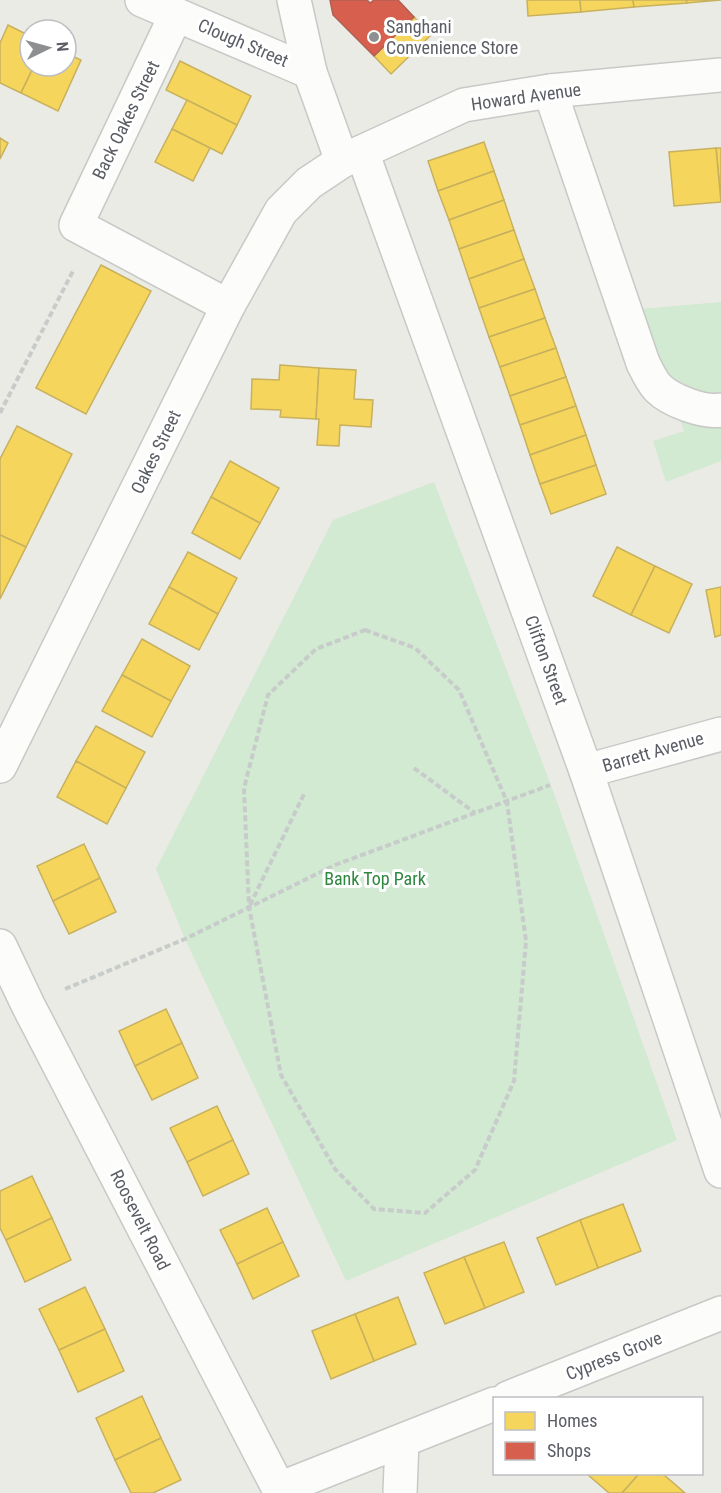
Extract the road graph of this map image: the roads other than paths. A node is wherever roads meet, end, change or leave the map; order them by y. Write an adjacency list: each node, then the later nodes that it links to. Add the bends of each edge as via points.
1 (142, 0): 3 (street, Clough Street)
2 (294, 0): 4 (street, Clifton Street)
3 (176, 15): 4 (street, Clough Street); 8 (street, Back Oakes Street, via 84,229)
4 (310, 72): 7 (street, Clifton Street)
5 (721, 75): 6 (street, Howard Avenue)
6 (550, 91): 7 (street, Howard Avenue, via 464,105); 9 (street, via 643,363 658,388 684,404 702,410)
7 (352, 157): 8 (street, Oakes Street, via 309,183 281,211); 12 (street, Clifton Street)
8 (228, 306): 11 (street, Oakes Street)
9 (721, 410)
10 (721, 734): 12 (street, Barrett Avenue)
11 (0, 766)
12 (586, 771): 14 (street, Clifton Street)
13 (0, 946): 19 (street, Roosevelt Road)
14 (721, 1171)
15 (721, 1313): 16 (street, Cypress Grove)
16 (511, 1397)
17 (493, 1405): 18 (street)
18 (402, 1441): 19 (street); 20 (street)
19 (280, 1491)
20 (400, 1493)

